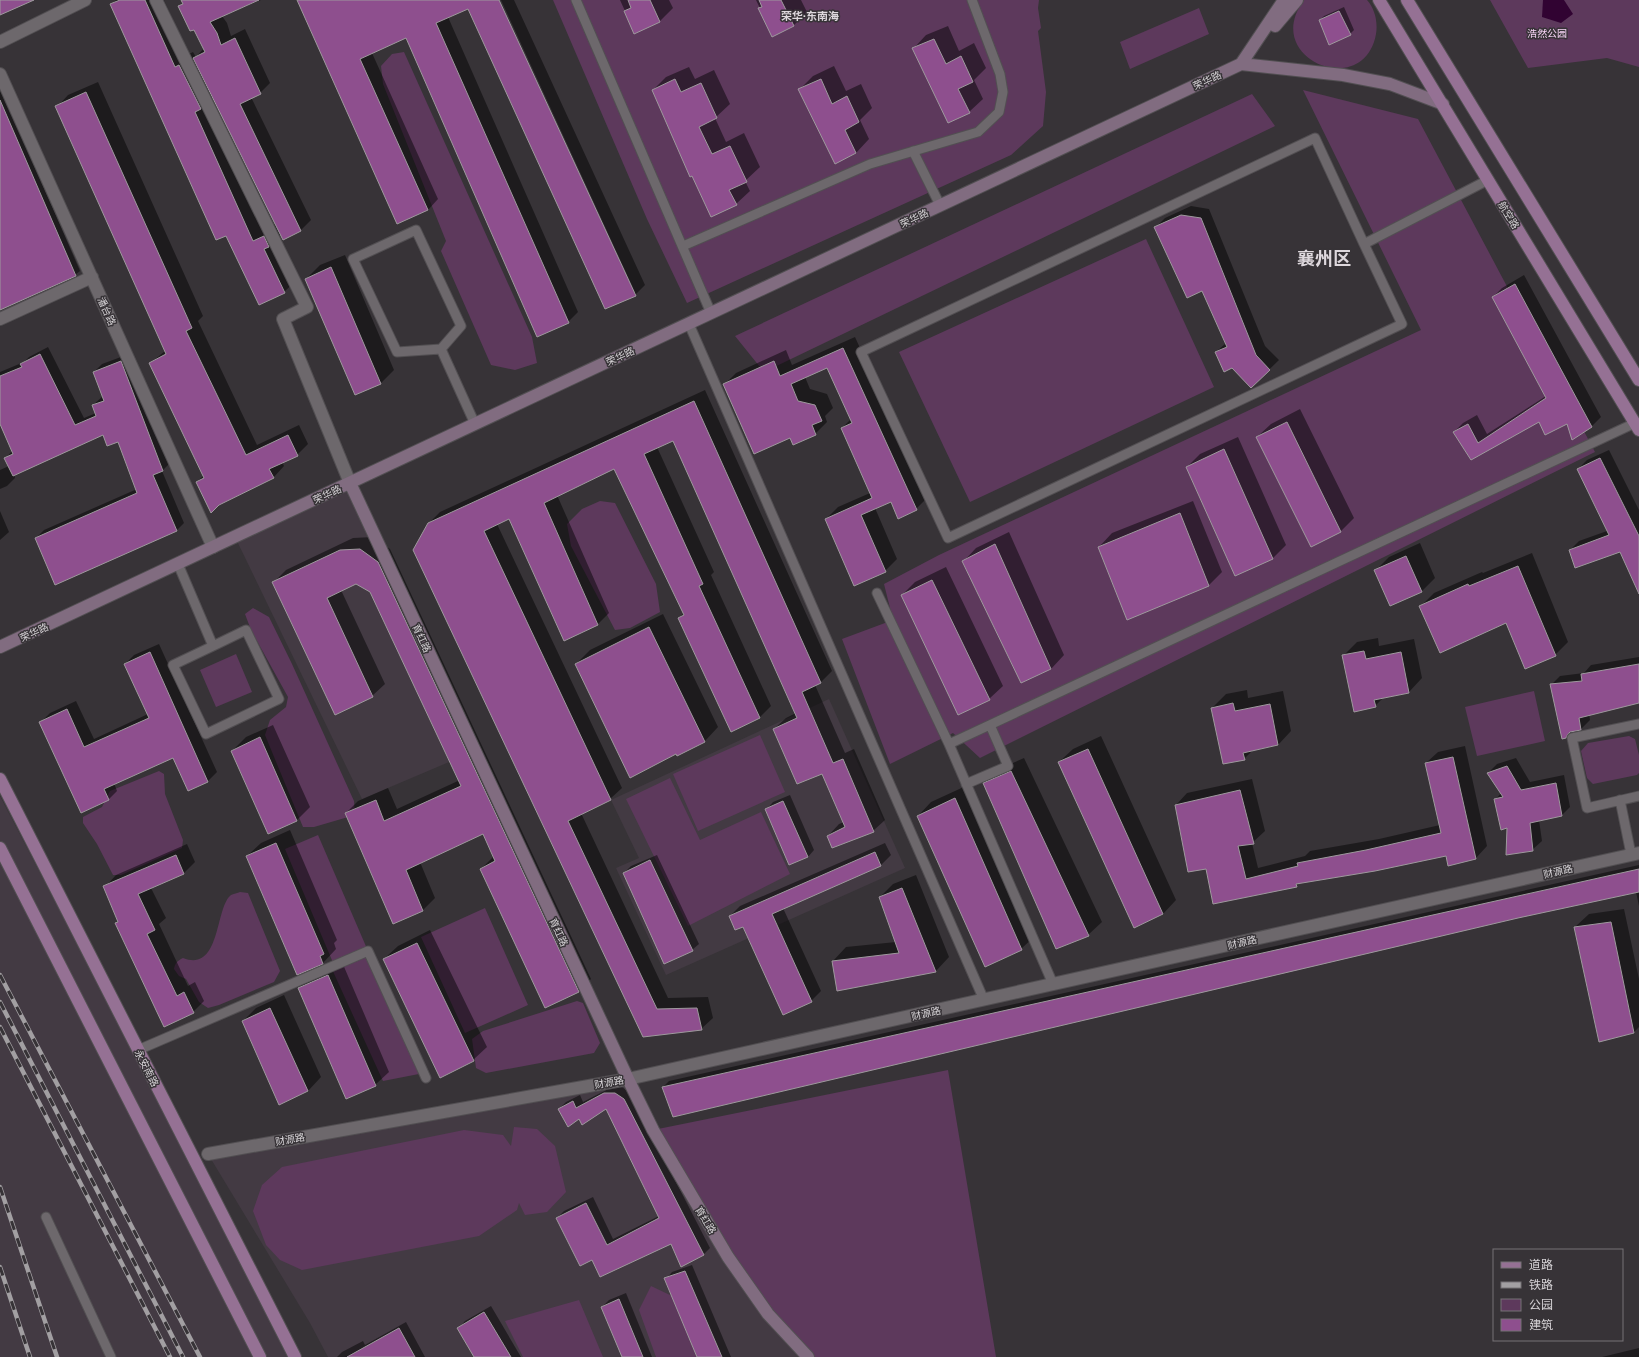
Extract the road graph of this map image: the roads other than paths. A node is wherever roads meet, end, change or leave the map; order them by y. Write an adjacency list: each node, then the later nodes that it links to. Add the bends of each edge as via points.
1 (86, 0): 9 (street)
2 (156, 0): 26 (street, via 307,307 283,319)
3 (576, 0): 17 (lane)
4 (972, 0): 13 (lane, via 1000,74 1004,92 999,112 978,132)
5 (1284, 0): 10 (main road)
6 (1297, 0): 10 (main road)
7 (1379, 0): 12 (main road, 航空路)
8 (1407, 0): 23 (main road)
9 (0, 42)
10 (1241, 64): 12 (main road, via 1343,75 1390,84); 15 (main road, 荣华路)
11 (0, 74): 18 (street, 潘台路)
12 (1443, 104): 14 (main road, 航空路)
13 (912, 151): 15 (lane); 17 (lane, via 864,166)
14 (1488, 180): 16 (lane); 25 (main road, 航空路)
15 (940, 205): 19 (main road, 荣华路)
16 (1364, 244): 16 (lane, via 1402,324 948,538 861,352 1315,138)
17 (683, 246): 19 (lane)
18 (92, 277): 20 (street); 27 (street, 潘台路)
19 (711, 313): 21 (main road, 荣华路)
20 (0, 319)
21 (689, 324): 24 (main road, 荣华路); 42 (lane)
22 (441, 349): 22 (lane, via 461,326 416,230 353,259 397,352); 24 (lane)
23 (1639, 380)
24 (475, 424): 26 (main road, 荣华路)
25 (1637, 426): 33 (lane)
26 (350, 483): 27 (main road, 荣华路); 45 (main road, 育红路)
27 (213, 547): 28 (main road, 荣华路)
28 (178, 564): 30 (lane); 31 (main road, 荣华路)
29 (877, 593): 34 (lane)
30 (213, 646): 30 (lane, via 173,665 206,734 279,699 246,630)
31 (0, 648)
32 (1639, 724): 38 (lane, via 1572,738 1587,808)
33 (990, 725): 34 (lane); 36 (lane, via 1008,766)
34 (949, 744): 36 (lane)
35 (0, 779): 43 (main road, 永安南路)
36 (966, 784): 41 (lane)
37 (1639, 796): 38 (lane)
38 (1620, 800): 40 (lane)
39 (0, 848): 49 (main road)
40 (1635, 854): 41 (street, 财源路)
41 (1053, 984): 42 (street, 财源路)
42 (984, 1000): 45 (street, 财源路)
43 (138, 1050): 44 (lane, via 368,951); 50 (main road, 永安南路)
44 (426, 1078)
45 (628, 1079): 46 (street, 财源路); 51 (main road, 育红路, via 653,1130 728,1257 768,1314)
46 (208, 1154)
47 (46, 1217): 48 (lane)
48 (111, 1357)
49 (260, 1357)
50 (295, 1357)
51 (808, 1357)

